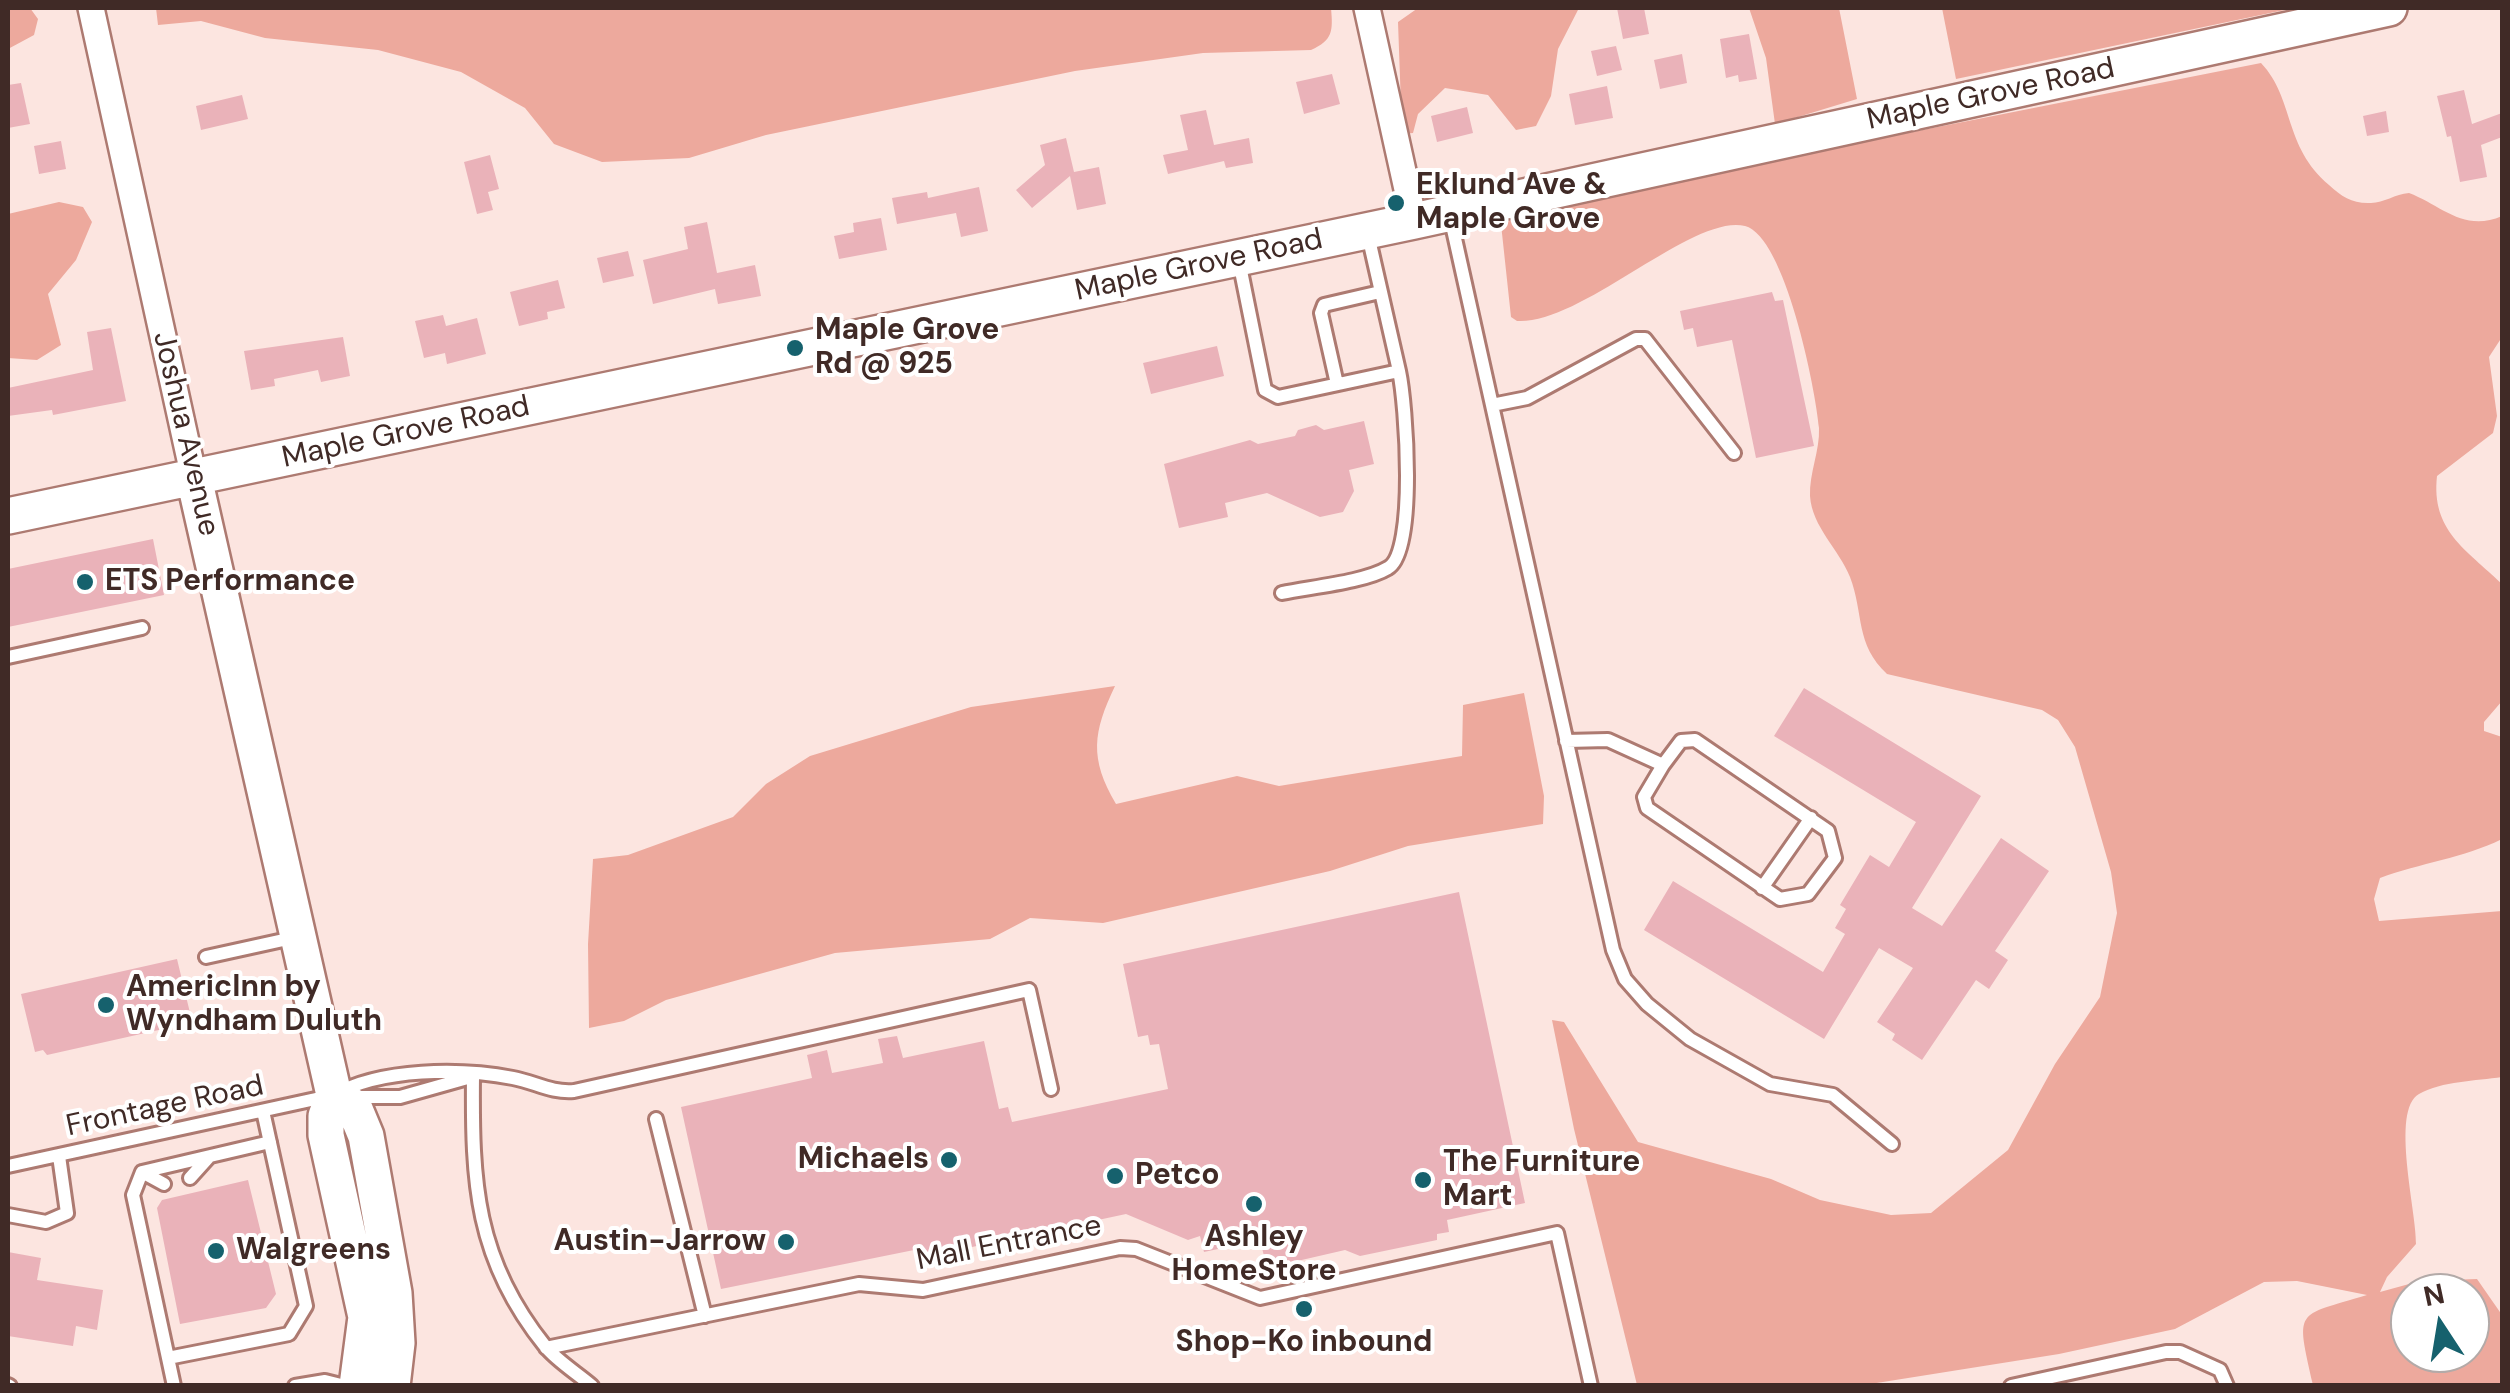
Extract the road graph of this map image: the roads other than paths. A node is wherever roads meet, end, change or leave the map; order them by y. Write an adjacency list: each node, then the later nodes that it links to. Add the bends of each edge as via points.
1 (91, 8): 13 (street, Joshua Avenue)
2 (1367, 8): 5 (street)
3 (2389, 8): 4 (street, Maple Grove Road)
4 (1450, 213): 5 (street, Maple Grove Road); 11 (lane)
5 (1414, 221): 6 (street, Maple Grove Road)
6 (1368, 231): 7 (street, Maple Grove Road); 8 (lane)
7 (1238, 258): 10 (lane, via 1265,390 1278,397); 13 (street, Maple Grove Road)
8 (1380, 292): 9 (lane); 10 (lane, via 1324,304)
9 (1398, 371): 10 (lane); 15 (lane, via 1406,436 1402,552 1378,572)
10 (1336, 384)
11 (1492, 405): 12 (lane, via 1527,398 1646,339); 18 (lane)
12 (1734, 453)
13 (194, 478): 14 (street, Maple Grove Road); 22 (street, Joshua Avenue)
14 (8, 516)
15 (1282, 593)
16 (142, 628): 17 (lane)
17 (8, 656)
18 (1566, 741): 19 (lane, via 1608,740); 30 (lane, via 1612,950 1646,1004 1690,1040 1770,1084 1833,1095)
19 (1663, 766): 20 (lane, via 1688,738); 21 (lane, via 1644,797 1647,808)
20 (1811, 818): 21 (lane); 21 (lane, via 1828,830 1837,850 1825,873 1799,898 1780,900)
21 (1762, 888)
22 (299, 936): 23 (lane); 26 (street, Joshua Avenue)
23 (206, 957)
24 (473, 1076): 25 (lane, via 574,1091 1030,990); 26 (lane, Frontage Road, via 400,1097); 26 (lane, Frontage Road, via 399,1076); 39 (lane, via 481,1228)
25 (1051, 1089)
26 (334, 1095): 27 (lane, Frontage Road); 44 (street, Joshua Avenue, via 326,1135 366,1318); 45 (street, Joshua Avenue, via 354,1107 366,1136 395,1302)
27 (263, 1110): 29 (lane); 31 (lane, Frontage Road)
28 (656, 1119): 38 (lane)
29 (270, 1142): 32 (lane); 40 (lane, via 306,1306 290,1334)
30 (1892, 1144)
31 (59, 1156): 33 (lane, Frontage Road); 37 (lane, via 67,1212 46,1222)
32 (208, 1158): 34 (lane); 35 (lane)
33 (8, 1166)
34 (142, 1172): 36 (lane); 40 (lane, via 133,1196)
35 (190, 1178)
36 (164, 1184)
37 (8, 1215)
38 (706, 1316): 39 (lane, Mall Entrance); 47 (lane, Mall Entrance, via 859,1284 923,1290 1120,1248 1136,1248 1260,1298 1557,1234)
39 (546, 1348): 46 (lane)
40 (168, 1358): 41 (lane)
41 (174, 1386)
42 (295, 1386): 43 (lane)
43 (345, 1386)
44 (357, 1386)
45 (392, 1386)
46 (592, 1386)
47 (1592, 1386)
48 (2011, 1386): 49 (lane, via 2180,1352 2220,1370)
49 (2227, 1386)

